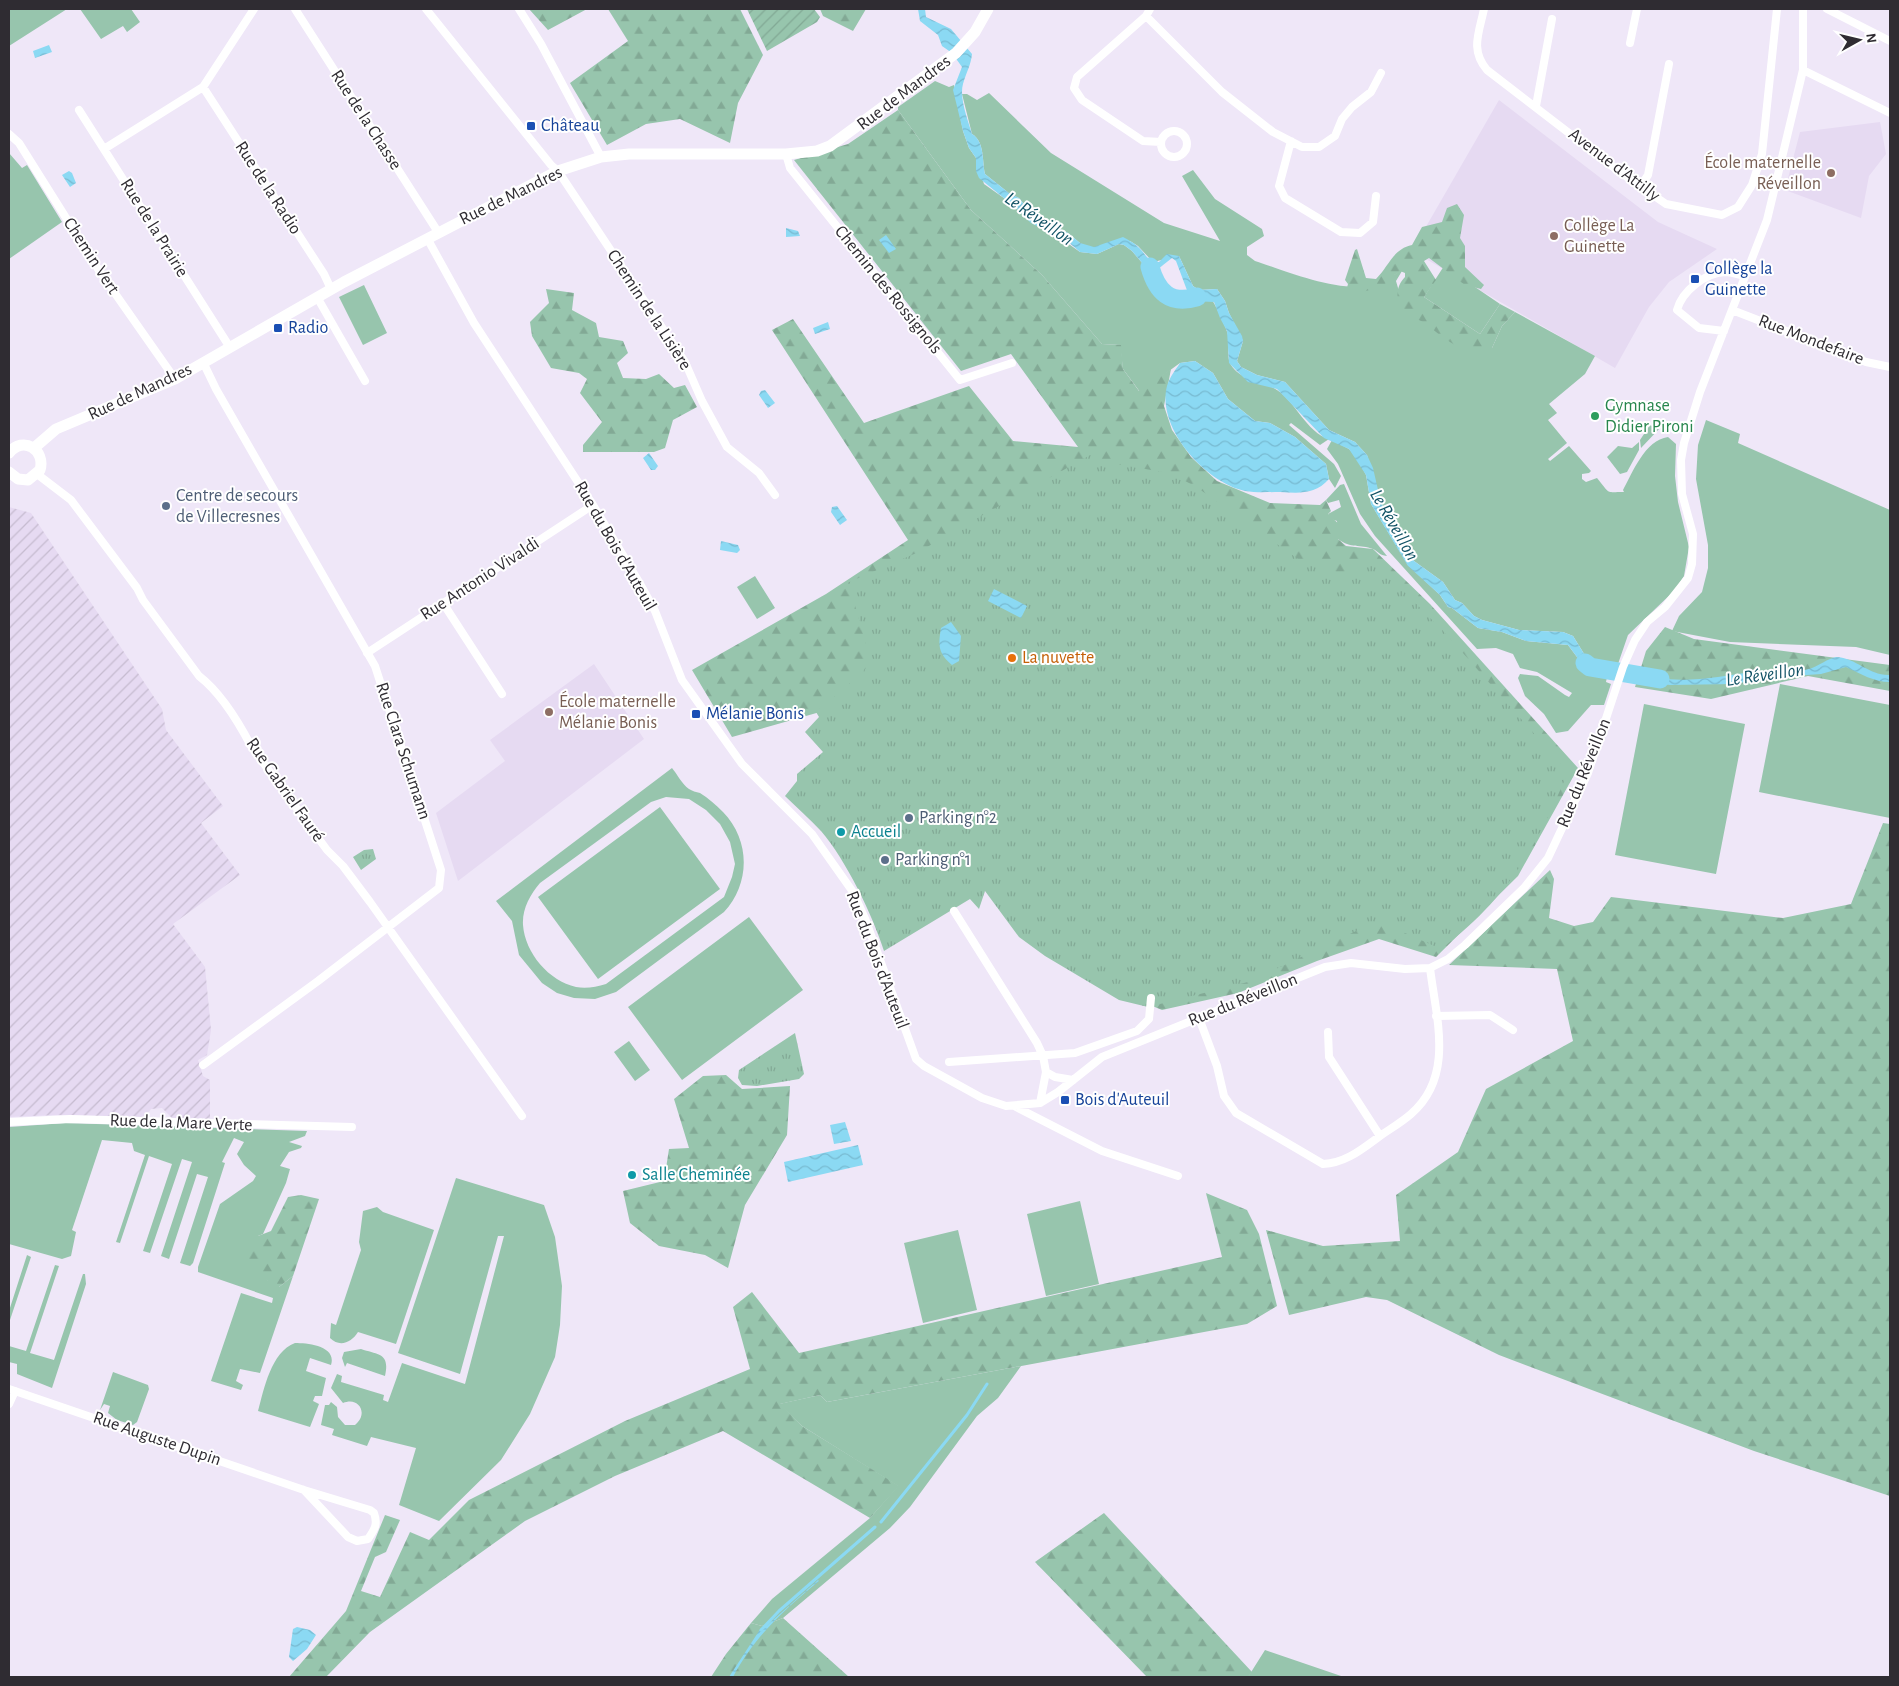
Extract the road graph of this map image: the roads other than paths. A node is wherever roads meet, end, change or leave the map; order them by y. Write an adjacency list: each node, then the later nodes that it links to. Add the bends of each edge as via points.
1 (254, 9): 18 (street)
2 (295, 9): 31 (street, Rue de la Chasse)
3 (426, 9): 28 (street, Chemin de la Lisière)
4 (519, 9): 27 (street)
5 (988, 9): 26 (street, Rue de Mandres, via 975,32 956,53 830,146 818,151)
6 (1484, 9): 19 (street, Avenue d'Attilly, via 1478,59)
7 (1637, 9): 14 (street)
8 (1777, 9): 29 (street, Avenue d'Attilly, via 1762,154 1758,171 1742,204 1722,215 1666,204)
9 (1803, 9): 16 (street, Rue du Réveillon)
10 (1827, 9): 13 (street)
11 (1148, 12): 23 (street, via 1077,77 1074,88 1082,100 1143,141); 24 (street, via 1222,92)
12 (1552, 19): 19 (street)
13 (1890, 41)
14 (1630, 42)
15 (1669, 64): 29 (street, via 1648,176)
16 (1803, 70): 21 (street); 33 (street, Rue du Réveillon, via 1767,220)
17 (1381, 73): 24 (street, via 1372,92 1342,119 1335,136 1319,147 1302,147)
18 (203, 87): 25 (street); 34 (street, Rue de la Radio)
19 (1536, 106): 29 (street, Avenue d'Attilly)
20 (79, 110): 25 (street, Rue de la Prairie)
21 (1890, 113)
22 (9, 134): 42 (street, Chemin Vert, via 19,143 100,272)
23 (1161, 142)
24 (1291, 142): 30 (street, via 1279,186 1285,198 1341,232 1360,232 1373,222)
25 (104, 149): 38 (street, Rue de la Prairie)
26 (786, 154): 27 (street, Rue de Mandres, via 629,154); 40 (street, Chemin des Rossignols, via 790,168 960,380)
27 (601, 157): 28 (street, Rue de Mandres)
28 (558, 171): 31 (street, Rue de Mandres); 48 (street, Chemin de la Lisière, via 686,362 702,401 727,447 759,473)
29 (1640, 187)
30 (1376, 196)
31 (438, 232): 32 (street, Rue de Mandres)
32 (426, 238): 34 (street, Rue de Mandres); 49 (street, Rue du Bois d'Auteuil, via 474,323)
33 (1745, 276): 36 (street, Rue du Réveillon); 37 (street, via 1725,272 1707,277 1679,302 1677,310 1700,328)
34 (331, 289): 35 (street, Rue de Mandres)
35 (318, 297): 38 (street, Rue de Mandres); 43 (street)
36 (1732, 310): 37 (street, Rue du Réveillon); 41 (street, Rue Mondefaire, via 1866,362)
37 (1724, 331): 55 (street, Rue du Réveillon, via 1690,423 1681,460 1682,494 1693,534 1688,578 1665,607 1646,622 1635,640 1588,773 1548,858 1524,888 1465,945)
38 (229, 346): 39 (street, Rue de Mandres)
39 (203, 362): 42 (street, Rue de Mandres); 51 (street, Rue Clara Schumann)
40 (1012, 363)
41 (1890, 367)
42 (175, 378): 44 (street, Rue de Mandres, via 56,429)
43 (365, 380)
44 (34, 448): 45 (street, via 19,445); 47 (street, via 41,460)
45 (9, 453)
46 (9, 472): 47 (street, via 23,480)
47 (37, 474): 54 (street, Rue Gabriel Fauré, via 71,500 199,676 243,730 251,746 327,850 343,866)
48 (775, 494)
49 (593, 505): 50 (street, Rue Antonio Vivaldi); 62 (street, Rue du Bois d'Auteuil, via 655,611 682,680 742,764 812,834 853,892)
50 (443, 603): 51 (street, Rue Antonio Vivaldi); 52 (street)
51 (367, 653): 54 (street, Rue Clara Schumann, via 375,666 441,870 439,888)
52 (502, 694)
53 (954, 911): 61 (street)
54 (388, 928): 64 (street, Rue Clara Schumann); 69 (street, Rue Gabriel Fauré)
55 (1430, 968): 57 (street); 58 (street, Rue du Réveillon, via 1405,969 1351,963 1325,967)
56 (1151, 998): 61 (street, via 1149,1018 1137,1031 1075,1053)
57 (1436, 1016): 59 (street, via 1490,1015); 72 (street, via 1441,1054 1438,1076 1427,1097 1412,1114)
58 (1199, 1018): 66 (street, Rue du Réveillon, via 1102,1057); 72 (street, via 1218,1066 1224,1096 1236,1113 1324,1164 1344,1160)
59 (1513, 1030)
60 (1328, 1032): 72 (street, via 1329,1057)
61 (1043, 1056): 63 (street); 65 (street)
62 (916, 1059): 68 (street, Rue du Réveillon, via 982,1098)
63 (949, 1062)
64 (203, 1065)
65 (1046, 1072): 66 (street); 67 (street)
66 (1072, 1080): 67 (street, Rue du Réveillon)
67 (1040, 1103): 68 (street, Rue du Réveillon)
68 (1016, 1107): 73 (street, via 1102,1151)
69 (522, 1116)
70 (9, 1122): 71 (street, Rue de la Mare Verte, via 70,1119)
71 (352, 1127)
72 (1380, 1136)
73 (1178, 1176)
74 (12, 1390): 75 (street); 76 (street, Rue Auguste Dupin)
75 (9, 1404)
76 (304, 1490): 76 (street, Rue Auguste Dupin, via 374,1512 376,1528 368,1539 358,1542 348,1537)

